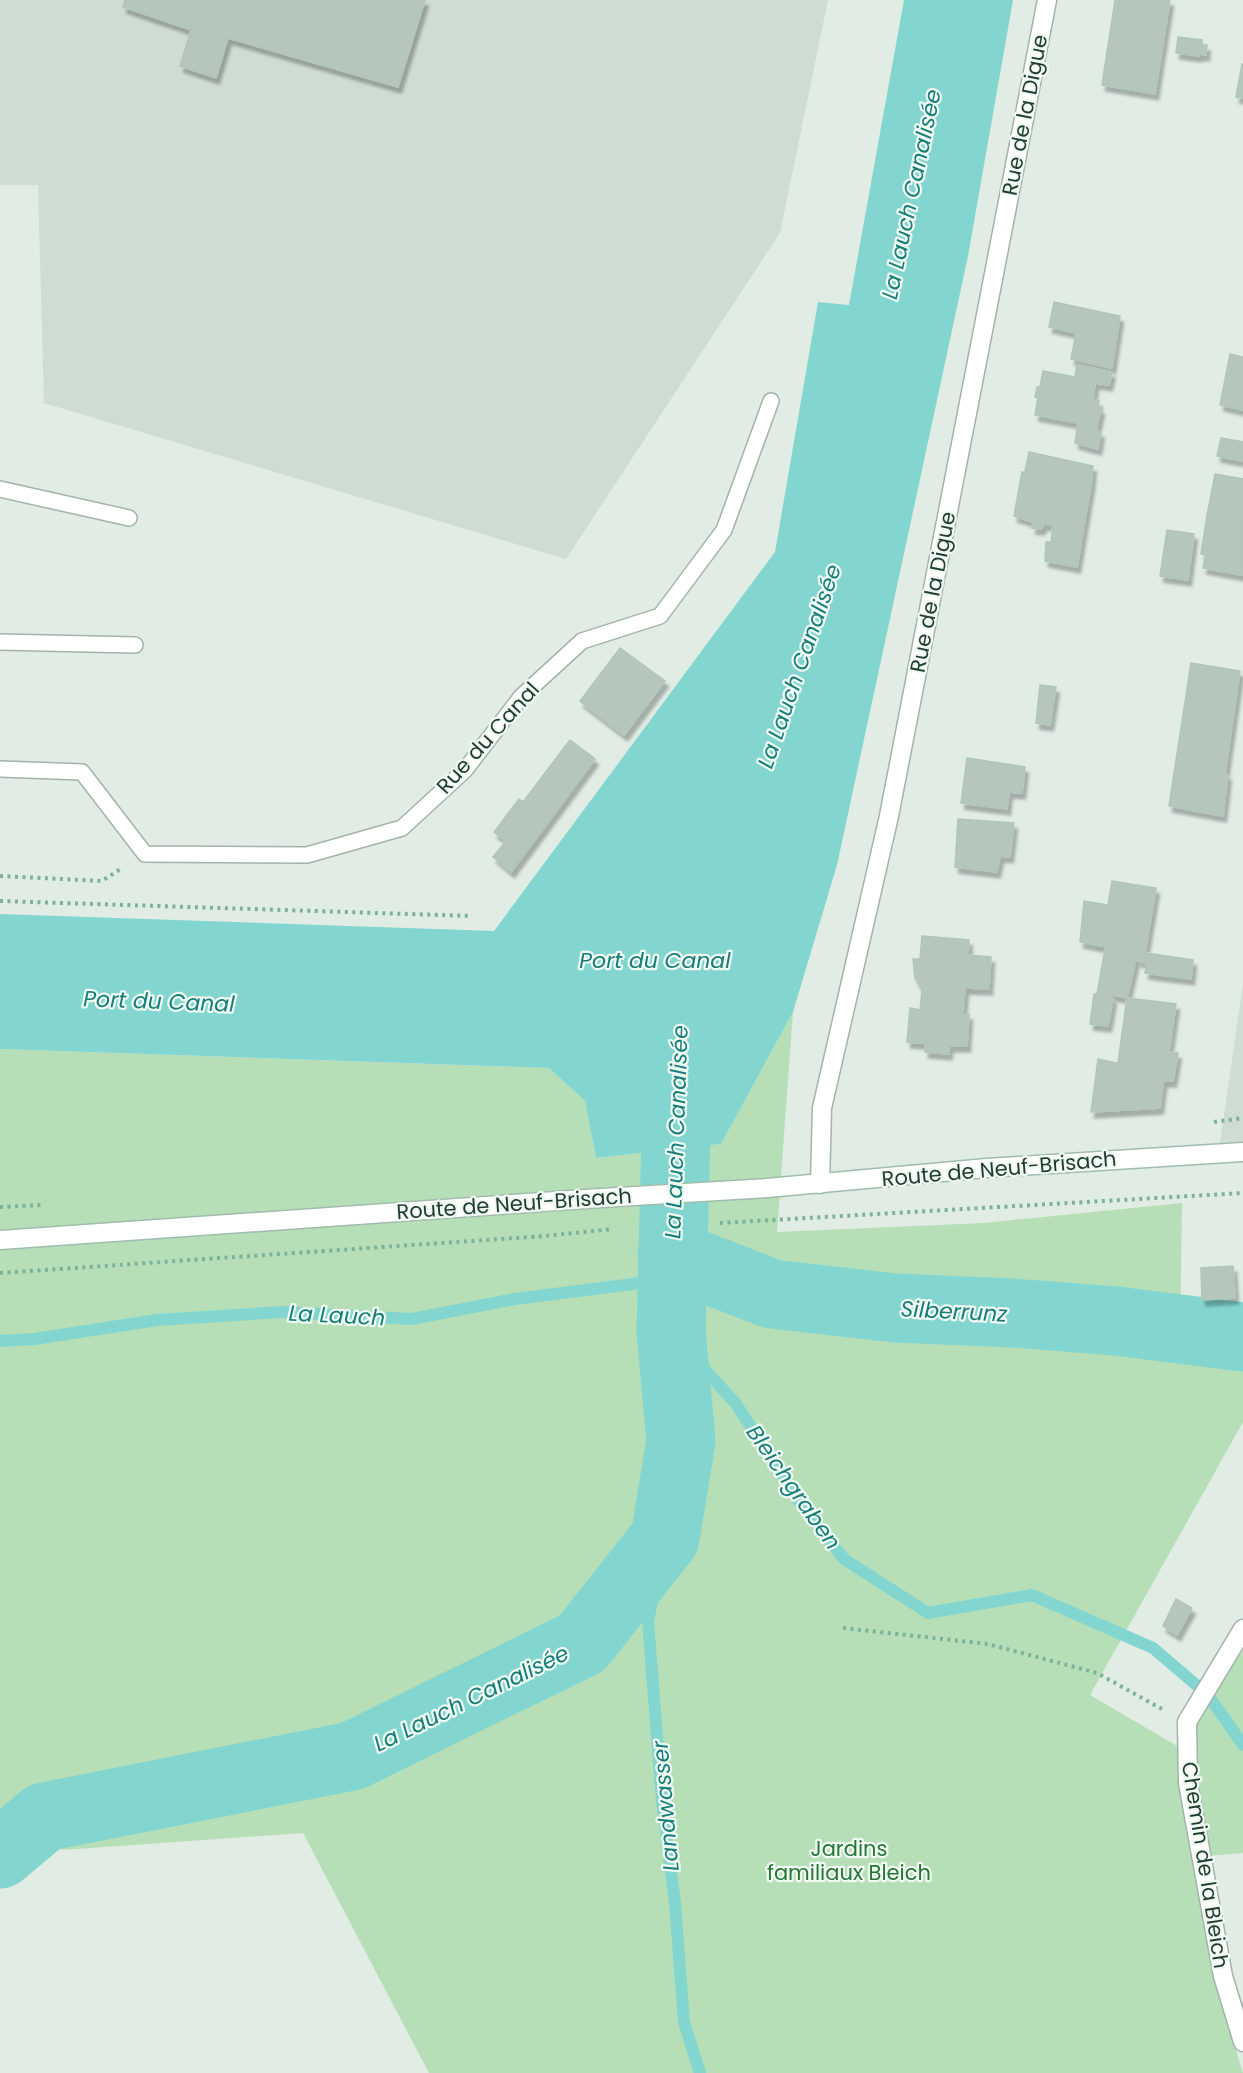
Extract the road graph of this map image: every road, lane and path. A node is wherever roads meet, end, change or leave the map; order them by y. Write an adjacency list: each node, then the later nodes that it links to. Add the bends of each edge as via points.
1 (1047, 0): 13 (street, Rue de la Digue, via 889,816 822,1108)
2 (771, 401): 8 (lane, Rue du Canal, via 724,530 660,616 582,641 521,697 465,770 402,828 307,855)
3 (0, 489): 4 (lane)
4 (129, 518)
5 (0, 642): 6 (lane)
6 (135, 645)
7 (0, 769): 8 (lane, via 82,772)
8 (145, 854): 9 (path, via 102,881)
9 (0, 876)
10 (0, 901): 11 (path)
11 (472, 916)
12 (1243, 1148): 13 (street, Route de Neuf-Brisach)
13 (820, 1184): 17 (street, Route de Neuf-Brisach)
14 (1243, 1192): 15 (path)
15 (746, 1222)
16 (622, 1228): 18 (path)
17 (0, 1240)
18 (0, 1273)
19 (843, 1628): 21 (path, via 988,1644 1097,1673)
20 (1243, 1629): 21 (street)
21 (1187, 1722): 22 (street, Chemin de la Bleich, via 1188,1783 1223,1976)
22 (1243, 2042)

